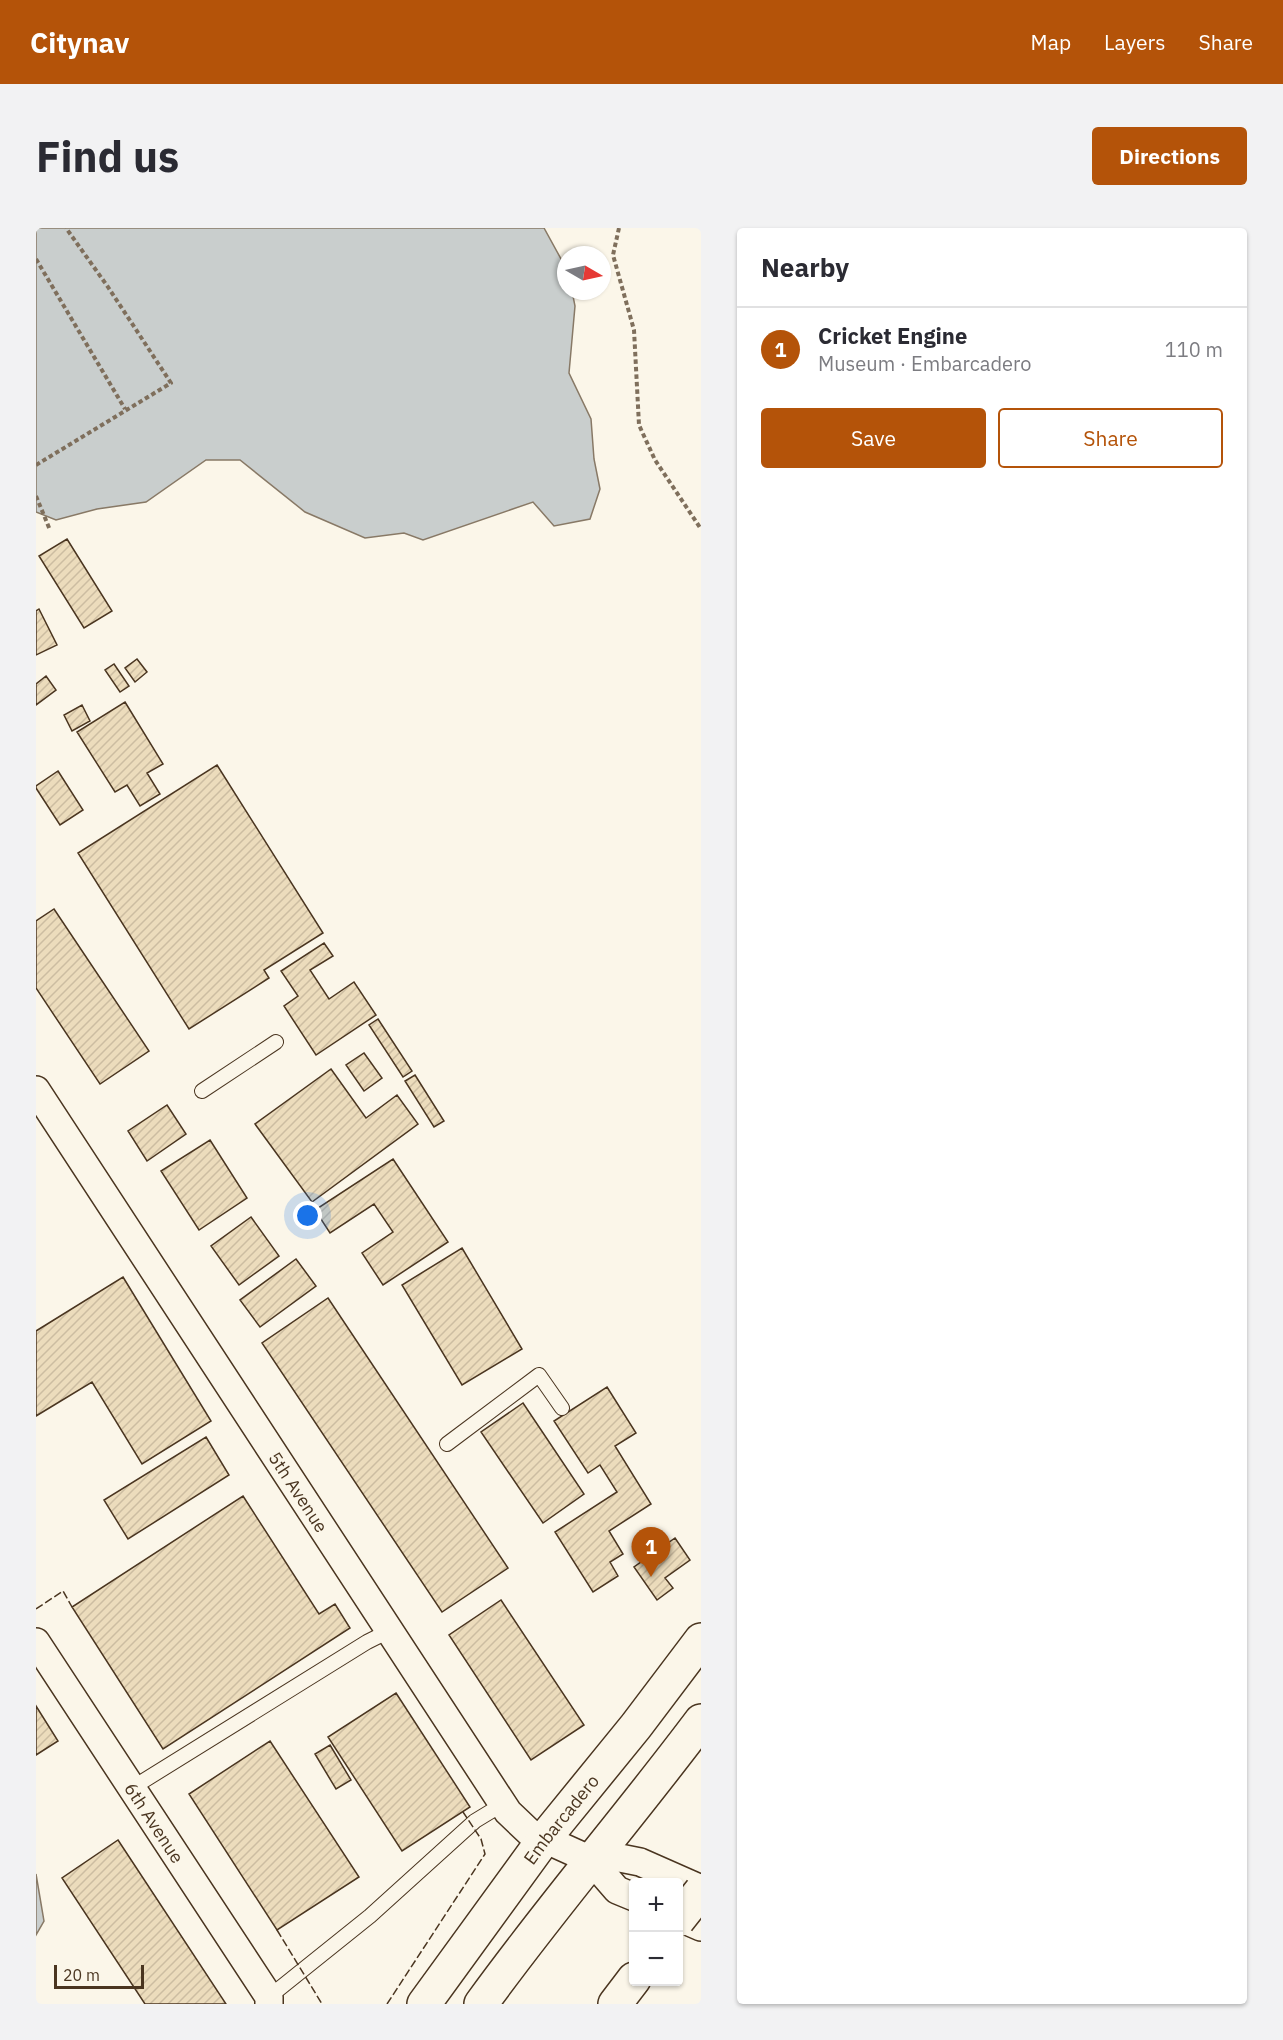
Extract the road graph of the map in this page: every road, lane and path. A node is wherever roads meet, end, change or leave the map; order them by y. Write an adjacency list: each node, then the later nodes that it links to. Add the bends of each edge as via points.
1 (66, 228): 4 (path, via 171,383)
2 (619, 228): 7 (path, via 613,255 634,330 639,425 655,460)
3 (36, 259): 4 (path)
4 (126, 409): 5 (path)
5 (36, 465)
6 (36, 496): 8 (path)
7 (701, 529)
8 (50, 530)
9 (276, 1042): 11 (lane)
10 (36, 1090): 14 (street, 5th Avenue)
11 (202, 1091)
12 (562, 1408): 13 (lane, via 539,1375)
13 (447, 1444)
14 (389, 1631): 18 (lane); 19 (street, 5th Avenue)
15 (701, 1640): 20 (main road, Embarcadero)
16 (36, 1642): 18 (street, 6th Avenue)
17 (701, 1721): 21 (main road)
18 (132, 1788): 28 (street, 6th Avenue)
19 (503, 1804): 20 (street, 5th Avenue, via 529,1832); 28 (lane, via 475,1821)
20 (544, 1839): 21 (street, 5th Avenue); 29 (main road, Embarcadero)
21 (591, 1860): 22 (street, 5th Avenue, via 620,1858 640,1862); 23 (street, 5th Avenue, via 617,1890); 30 (main road)
22 (701, 1890): 24 (main road, bridge)
23 (629, 1896)
24 (683, 1912)
25 (683, 1920): 26 (street)
26 (701, 1927)
27 (629, 1985): 31 (main road)
28 (269, 2001)
29 (424, 2004)
30 (481, 2004)
31 (615, 2004)

